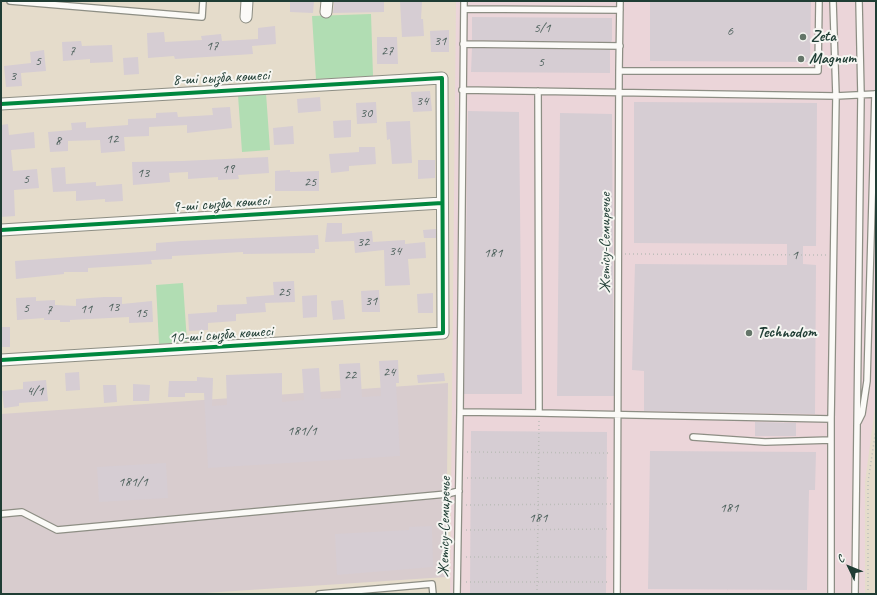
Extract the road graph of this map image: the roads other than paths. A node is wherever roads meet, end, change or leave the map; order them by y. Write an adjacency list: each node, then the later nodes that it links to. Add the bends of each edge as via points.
1 (10, 1): 2 (lane, via 202,17)
2 (203, 1)
3 (247, 1): 11 (street)
4 (464, 1): 9 (lane, Жетісу-Семиречье)
5 (620, 1): 10 (lane, Жетісу-Семиречье)
6 (819, 1): 14 (lane, via 818,71)
7 (833, 1): 20 (lane)
8 (859, 1): 19 (lane)
9 (464, 9): 10 (lane); 12 (lane, Жетісу-Семиречье)
10 (620, 10): 13 (lane, Жетісу-Семиречье)
11 (246, 17)
12 (463, 44): 13 (lane); 15 (lane, Жетісу-Семиречье)
13 (620, 46): 14 (lane, Жетісу-Семиречье)
14 (620, 71): 17 (lane, Жетісу-Семиречье)
15 (462, 90): 16 (lane); 25 (lane, Жетісу-Семиречье)
16 (538, 92): 17 (lane); 26 (lane)
17 (620, 92): 20 (lane); 27 (lane, Жетісу-Семиречье)
18 (876, 94): 19 (lane); 29 (lane, via 868,381 862,414)
19 (860, 95): 20 (lane); 29 (lane)
20 (836, 96): 28 (lane)
21 (1, 104): 22 (street, 8-ші сызба көшесі, via 442,78)
22 (442, 203): 23 (street, 9-ші сызба көшесі); 24 (street, 10-ші сызба көшесі, via 443,333)
23 (1, 230)
24 (1, 360)
25 (460, 412): 26 (lane); 32 (lane, Жетісу-Семиречье)
26 (539, 413): 27 (lane)
27 (619, 414): 28 (lane); 37 (lane, Жетісу-Семиречье)
28 (831, 419): 31 (lane)
29 (857, 424): 39 (lane)
30 (693, 437): 31 (lane, via 765,442)
31 (831, 440): 38 (lane)
32 (459, 491): 33 (lane, via 57,530 22,512); 36 (lane, Жетісу-Семиречье)
33 (1, 514)
34 (319, 594): 35 (lane, via 432,584)
35 (433, 594)
36 (457, 594)
37 (618, 594)
38 (832, 594)
39 (855, 594)

